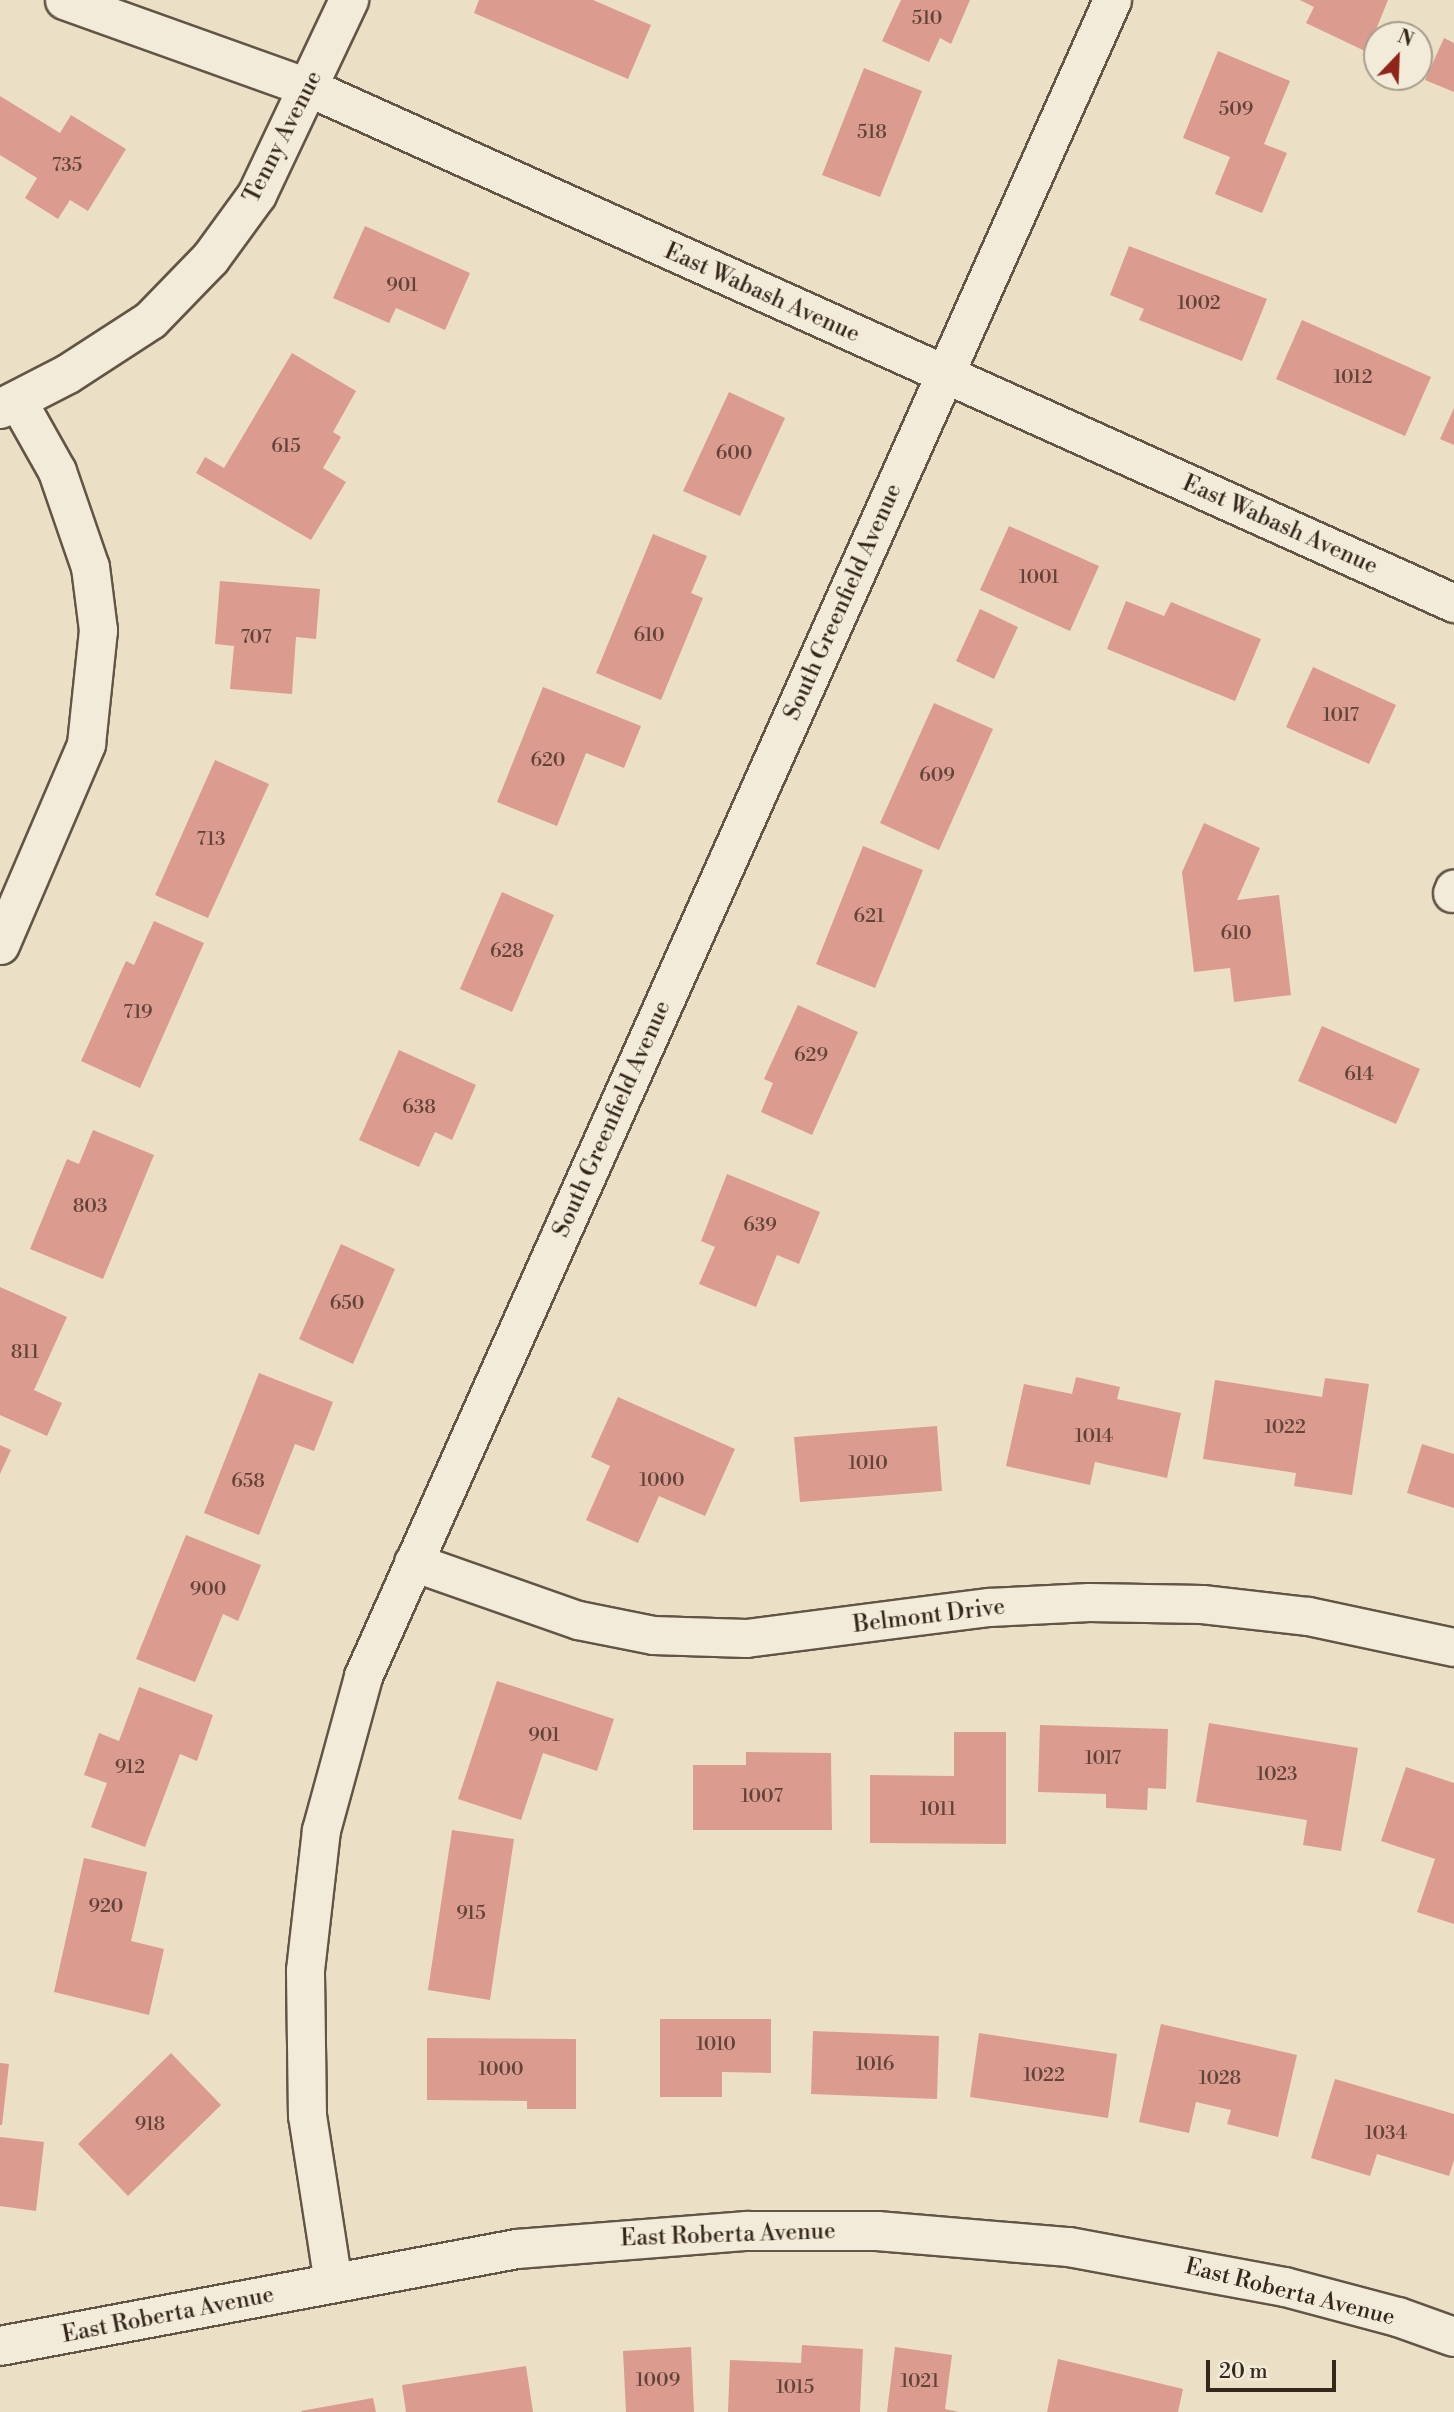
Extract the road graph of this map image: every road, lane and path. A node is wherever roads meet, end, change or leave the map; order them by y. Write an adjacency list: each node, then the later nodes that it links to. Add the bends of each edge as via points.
1 (64, 0): 4 (street, East Wabash Avenue)
2 (349, 0): 4 (street, Tenny Avenue)
3 (1112, 0): 5 (street, South Greenfield Avenue)
4 (310, 88): 5 (street, East Wabash Avenue); 6 (street, Tenny Avenue, via 257,195 211,258 151,320 68,374)
5 (944, 374): 7 (street, East Wabash Avenue); 9 (street, South Greenfield Avenue)
6 (9, 405): 8 (street, via 57,471 90,567 98,630 86,744)
7 (1454, 603)
8 (0, 945)
9 (413, 1562): 10 (street, Belmont Drive, via 579,1620 653,1635 746,1638 989,1607 1089,1602 1202,1604 1308,1616); 11 (street, South Greenfield Avenue, via 363,1676 343,1739 321,1830 312,1897 305,1970 307,2116)
10 (1454, 1647)
11 (333, 2283): 12 (street, East Roberta Avenue, via 517,2249 627,2238 747,2231 877,2231 978,2237 1178,2264 1386,2314); 13 (street, East Roberta Avenue)
12 (1454, 2337)
13 (0, 2346)

